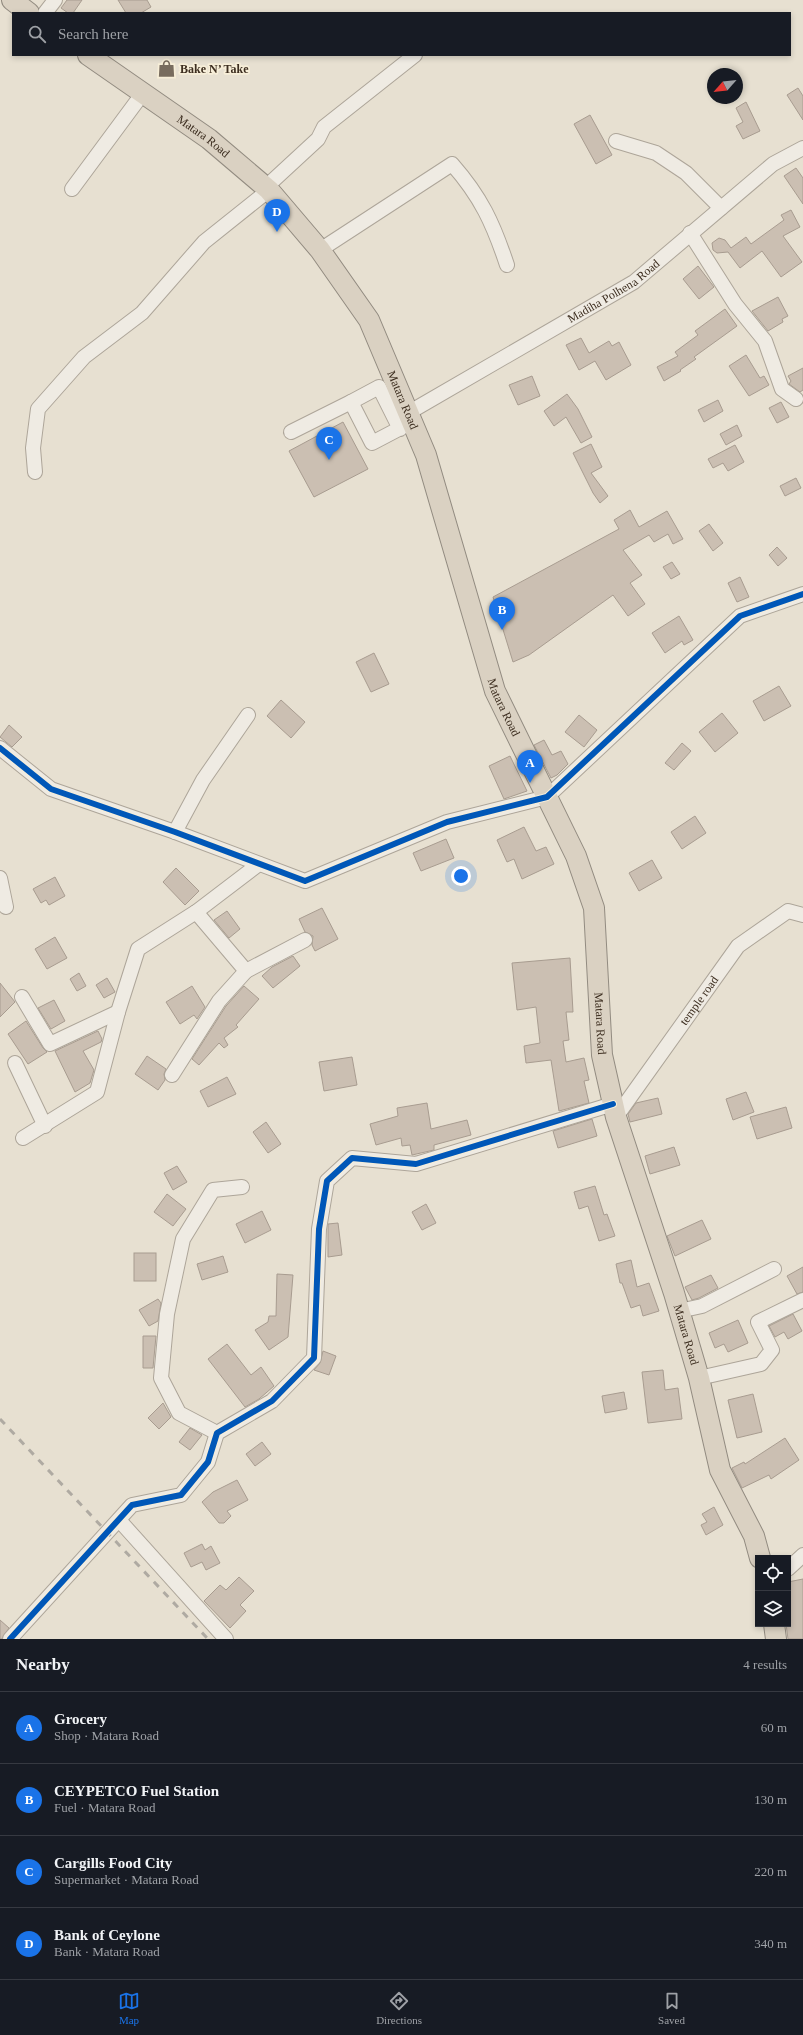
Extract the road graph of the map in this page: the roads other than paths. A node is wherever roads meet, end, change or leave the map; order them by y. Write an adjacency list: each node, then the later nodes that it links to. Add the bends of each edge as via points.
1 (12, 0): 3 (highway)
2 (55, 0): 4 (street)
3 (28, 12)
4 (46, 12)
5 (89, 56): 7 (highway, Matara Road)
6 (414, 56): 10 (street, via 324,127 318,139)
7 (143, 93): 10 (highway, Matara Road, via 209,139); 11 (street)
8 (616, 141): 12 (street, via 656,153 686,173)
9 (803, 148): 12 (street, Madiha Polhena Road, via 773,164)
10 (267, 188): 14 (highway, Matara Road); 20 (street, via 204,242 142,313 84,357 38,409 33,448)
11 (72, 189)
12 (721, 208): 13 (street, Madiha Polhena Road)
13 (690, 233): 16 (street, via 735,304 765,341 782,388); 18 (street, Madiha Polhena Road, via 634,282)
14 (320, 250): 15 (street, via 452,164 470,185 494,226); 18 (highway, Matara Road, via 369,320)
15 (507, 265)
16 (796, 399)
17 (351, 402): 18 (street, via 379,387); 18 (street, Madiha Polhena Road, via 372,443); 19 (street)
18 (407, 421): 24 (highway, Matara Road, via 426,455 495,691)
19 (291, 432)
20 (35, 472)
21 (803, 594): 24 (street, via 740,616)
22 (248, 715): 25 (street, via 203,780)
23 (0, 748): 25 (street, via 51,789)
24 (547, 797): 26 (street, via 447,822 305,881); 37 (highway, Matara Road, via 576,856 594,908 602,1055)
25 (175, 832): 26 (street)
26 (259, 864): 29 (street)
27 (0, 878): 28 (street)
28 (6, 907)
29 (196, 912): 32 (street); 34 (street, via 138,949)
30 (803, 915): 37 (street, temple road, via 788,911 738,946)
31 (304, 940): 32 (street)
32 (246, 971): 36 (street, via 219,1001)
33 (22, 997): 34 (street, via 50,1044)
34 (118, 1012): 38 (street, via 97,1092)
35 (15, 1063): 38 (street)
36 (172, 1075)
37 (614, 1111): 43 (highway, Matara Road); 45 (street, via 416,1164 352,1158 327,1181 319,1230 314,1358 272,1401)
38 (45, 1126): 39 (street)
39 (24, 1138)
40 (242, 1187): 45 (street, via 213,1190 183,1239 167,1314 161,1378 179,1413)
41 (774, 1269): 43 (street, via 702,1306)
42 (803, 1300): 44 (street, via 758,1322 772,1350 761,1364)
43 (679, 1311): 44 (highway, Matara Road)
44 (699, 1378): 47 (highway, Matara Road, via 720,1470 754,1536)
45 (217, 1433): 46 (street, via 208,1462 181,1495 132,1505)
46 (118, 1520): 51 (street); 52 (street)
47 (759, 1555)
48 (803, 1555): 49 (street)
49 (791, 1566)
50 (774, 1627): 53 (highway)
51 (10, 1639)
52 (226, 1639)
53 (776, 1639)

